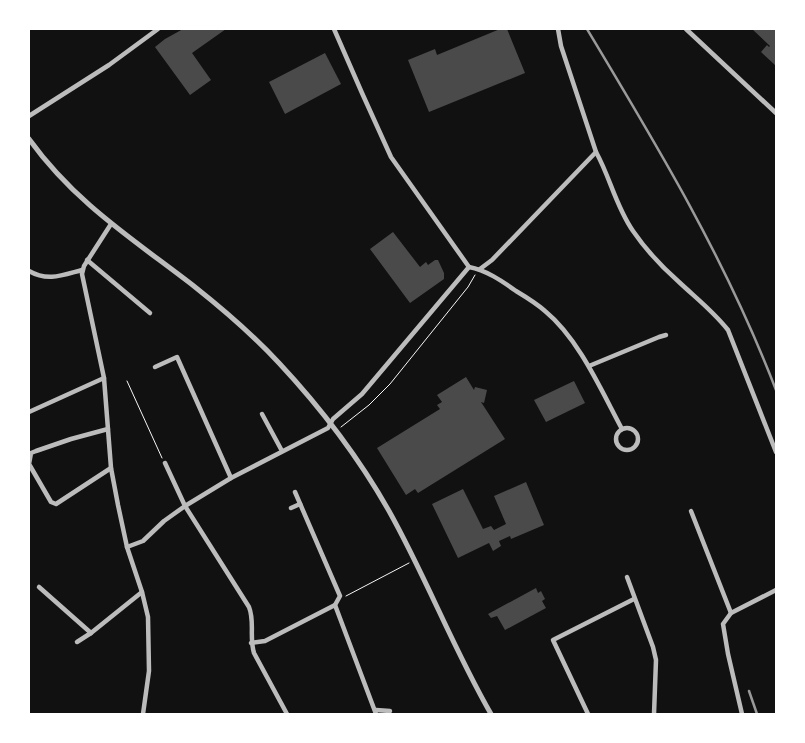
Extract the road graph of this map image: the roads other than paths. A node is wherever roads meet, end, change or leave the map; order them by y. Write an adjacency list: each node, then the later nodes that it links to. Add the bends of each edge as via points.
1 (158, 29): 6 (street)
2 (334, 29): 11 (street, via 391,157)
3 (558, 29): 8 (street)
4 (686, 29): 5 (street)
5 (776, 113)
6 (29, 116)
7 (29, 139): 9 (street, via 65,183)
8 (596, 152): 12 (street); 26 (street, via 632,230 654,258 716,314 728,330)
9 (111, 224): 10 (street); 22 (street, via 237,322 281,365)
10 (87, 260): 13 (street); 15 (street)
11 (469, 267): 12 (street); 22 (street, via 362,394)
12 (480, 269): 17 (street, via 546,311)
13 (82, 270): 14 (street, via 54,278); 19 (street)
14 (29, 271)
15 (150, 313)
16 (666, 336): 17 (street)
17 (589, 366): 24 (street)
18 (155, 367): 29 (street, via 177,357)
19 (104, 378): 20 (street); 23 (street)
20 (29, 412)
21 (262, 414): 25 (street)
22 (331, 423): 25 (street, via 328,428); 50 (street, via 378,493)
23 (108, 429): 28 (street); 28 (street, via 31,453 29,464 51,502 56,504)
24 (622, 429): 24 (street, via 632,428 637,434 638,443 633,448 624,450 618,445 616,438)
25 (282, 451): 29 (street)
26 (776, 452)
27 (165, 463): 32 (street)
28 (111, 468): 35 (street)
29 (231, 478): 32 (street)
30 (295, 492): 31 (street)
31 (300, 504): 33 (street); 41 (street, via 340,596)
32 (185, 506): 35 (street, via 143,541); 45 (street, via 248,607 253,622)
33 (291, 508)
34 (691, 511): 42 (street)
35 (127, 547): 39 (street)
36 (627, 577): 40 (street)
37 (39, 586): 43 (street)
38 (776, 590): 42 (street)
39 (142, 592): 43 (street); 48 (street, via 149,630 149,671)
40 (634, 599): 51 (street, via 553,640); 52 (street, via 656,660)
41 (336, 603): 45 (street, via 266,641); 47 (street)
42 (731, 613): 53 (street, via 723,624)
43 (91, 633): 44 (street)
44 (77, 642)
45 (251, 643): 49 (street)
46 (390, 711): 47 (street)
47 (376, 712)
48 (143, 714)
49 (287, 714)
50 (491, 714)
51 (588, 714)
52 (654, 714)
53 (742, 714)

